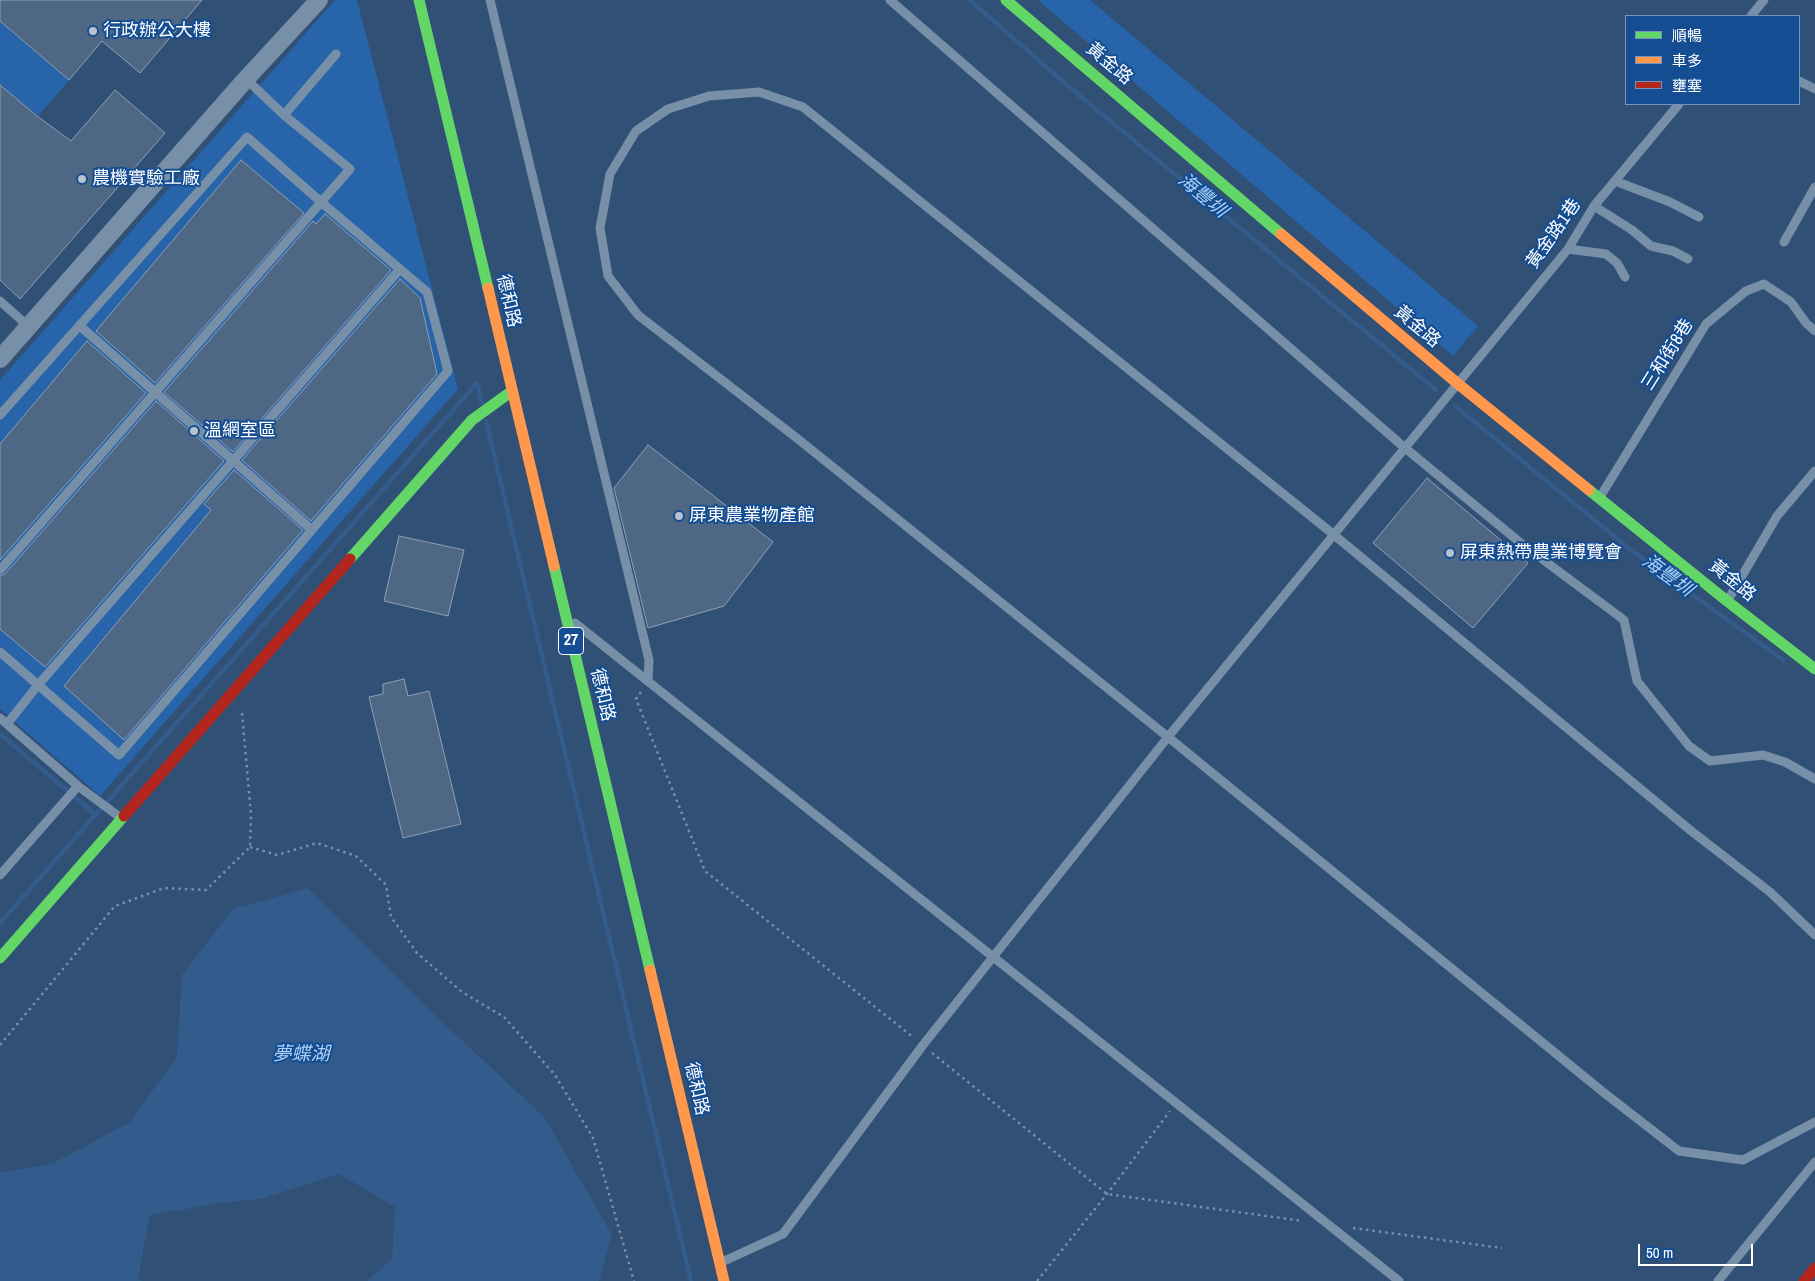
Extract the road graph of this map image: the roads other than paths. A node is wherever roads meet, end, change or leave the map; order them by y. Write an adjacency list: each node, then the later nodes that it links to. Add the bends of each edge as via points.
1 (319, 0): 9 (street)
2 (418, 0): 30 (street, 德和路 / 27)
3 (490, 0): 44 (lane, via 649,660)
4 (890, 0): 33 (lane)
5 (1006, 0): 29 (street, 黃金路)
6 (1764, 0): 7 (lane)
7 (1752, 15)
8 (336, 54): 13 (lane)
9 (246, 79): 13 (lane); 25 (street)
10 (1800, 82): 11 (lane)
11 (1815, 89)
12 (1678, 105): 14 (lane, 黃金路1巷)
13 (284, 115): 16 (lane, via 350,170)
14 (1615, 180): 17 (lane, 黃金路1巷); 18 (lane)
15 (1815, 187): 19 (lane)
16 (321, 202): 22 (lane); 26 (lane, via 247,137); 31 (lane)
17 (1594, 206): 20 (lane, 黃金路1巷); 21 (lane, via 1632,230 1650,246 1673,251)
18 (1699, 217)
19 (1784, 242)
20 (1568, 249): 23 (lane, via 1606,254 1617,262); 29 (lane, 黃金路1巷)
21 (1688, 259)
22 (400, 269): 34 (lane); 37 (lane, via 427,292 448,371)
23 (1625, 277)
24 (0, 301): 25 (lane)
25 (28, 326): 28 (street)
26 (80, 326): 31 (lane); 32 (lane)
27 (1815, 331): 36 (lane, 三和街8巷, via 1791,302 1764,284 1746,291 1706,324)
28 (0, 359)
29 (1457, 383): 33 (lane, 黃金路1巷); 36 (street, 黃金路)
30 (512, 391): 41 (street, 德和路 / 27); 50 (street, via 472,420)
31 (155, 392): 34 (lane); 39 (lane)
32 (0, 415)
33 (1405, 448): 38 (lane, 黃金路1巷); 48 (lane, via 1522,544 1624,620 1637,681 1689,746 1710,761 1763,755 1785,762)
34 (233, 460): 37 (lane); 45 (lane)
35 (1815, 471): 40 (lane, via 1777,516)
36 (1599, 498): 40 (street, 黃金路)
37 (312, 530): 45 (lane, via 119,756)
38 (1333, 534): 47 (lane, 黃金路1巷); 47 (lane, via 803,107 759,92 709,96 668,109 636,131 610,174 600,228 608,276 638,315); 52 (lane, via 1682,824 1770,892)
39 (0, 570)
40 (1727, 601): 43 (street, 黃金路)
41 (565, 615): 44 (lane); 57 (street, 德和路 / 27)
42 (0, 652): 45 (lane)
43 (1815, 669)
44 (648, 680): 53 (lane)
45 (38, 685): 46 (lane)
46 (4, 721): 49 (lane)
47 (1168, 737): 53 (lane, 黃金路1巷); 55 (lane, via 1679,1151 1743,1160)
48 (1815, 779)
49 (78, 786): 50 (lane); 51 (lane)
50 (122, 819): 54 (street)
51 (0, 875)
52 (1815, 935)
53 (994, 957): 57 (lane, 黃金路1巷, via 923,1045 783,1234); 60 (lane)
54 (0, 958)
55 (1815, 1122)
56 (1815, 1162): 61 (lane)
57 (720, 1263): 59 (street, 德和路 / 27)
58 (1815, 1268): 62 (street)
59 (724, 1281)
60 (1399, 1281)
61 (1718, 1281)
62 (1804, 1281)

